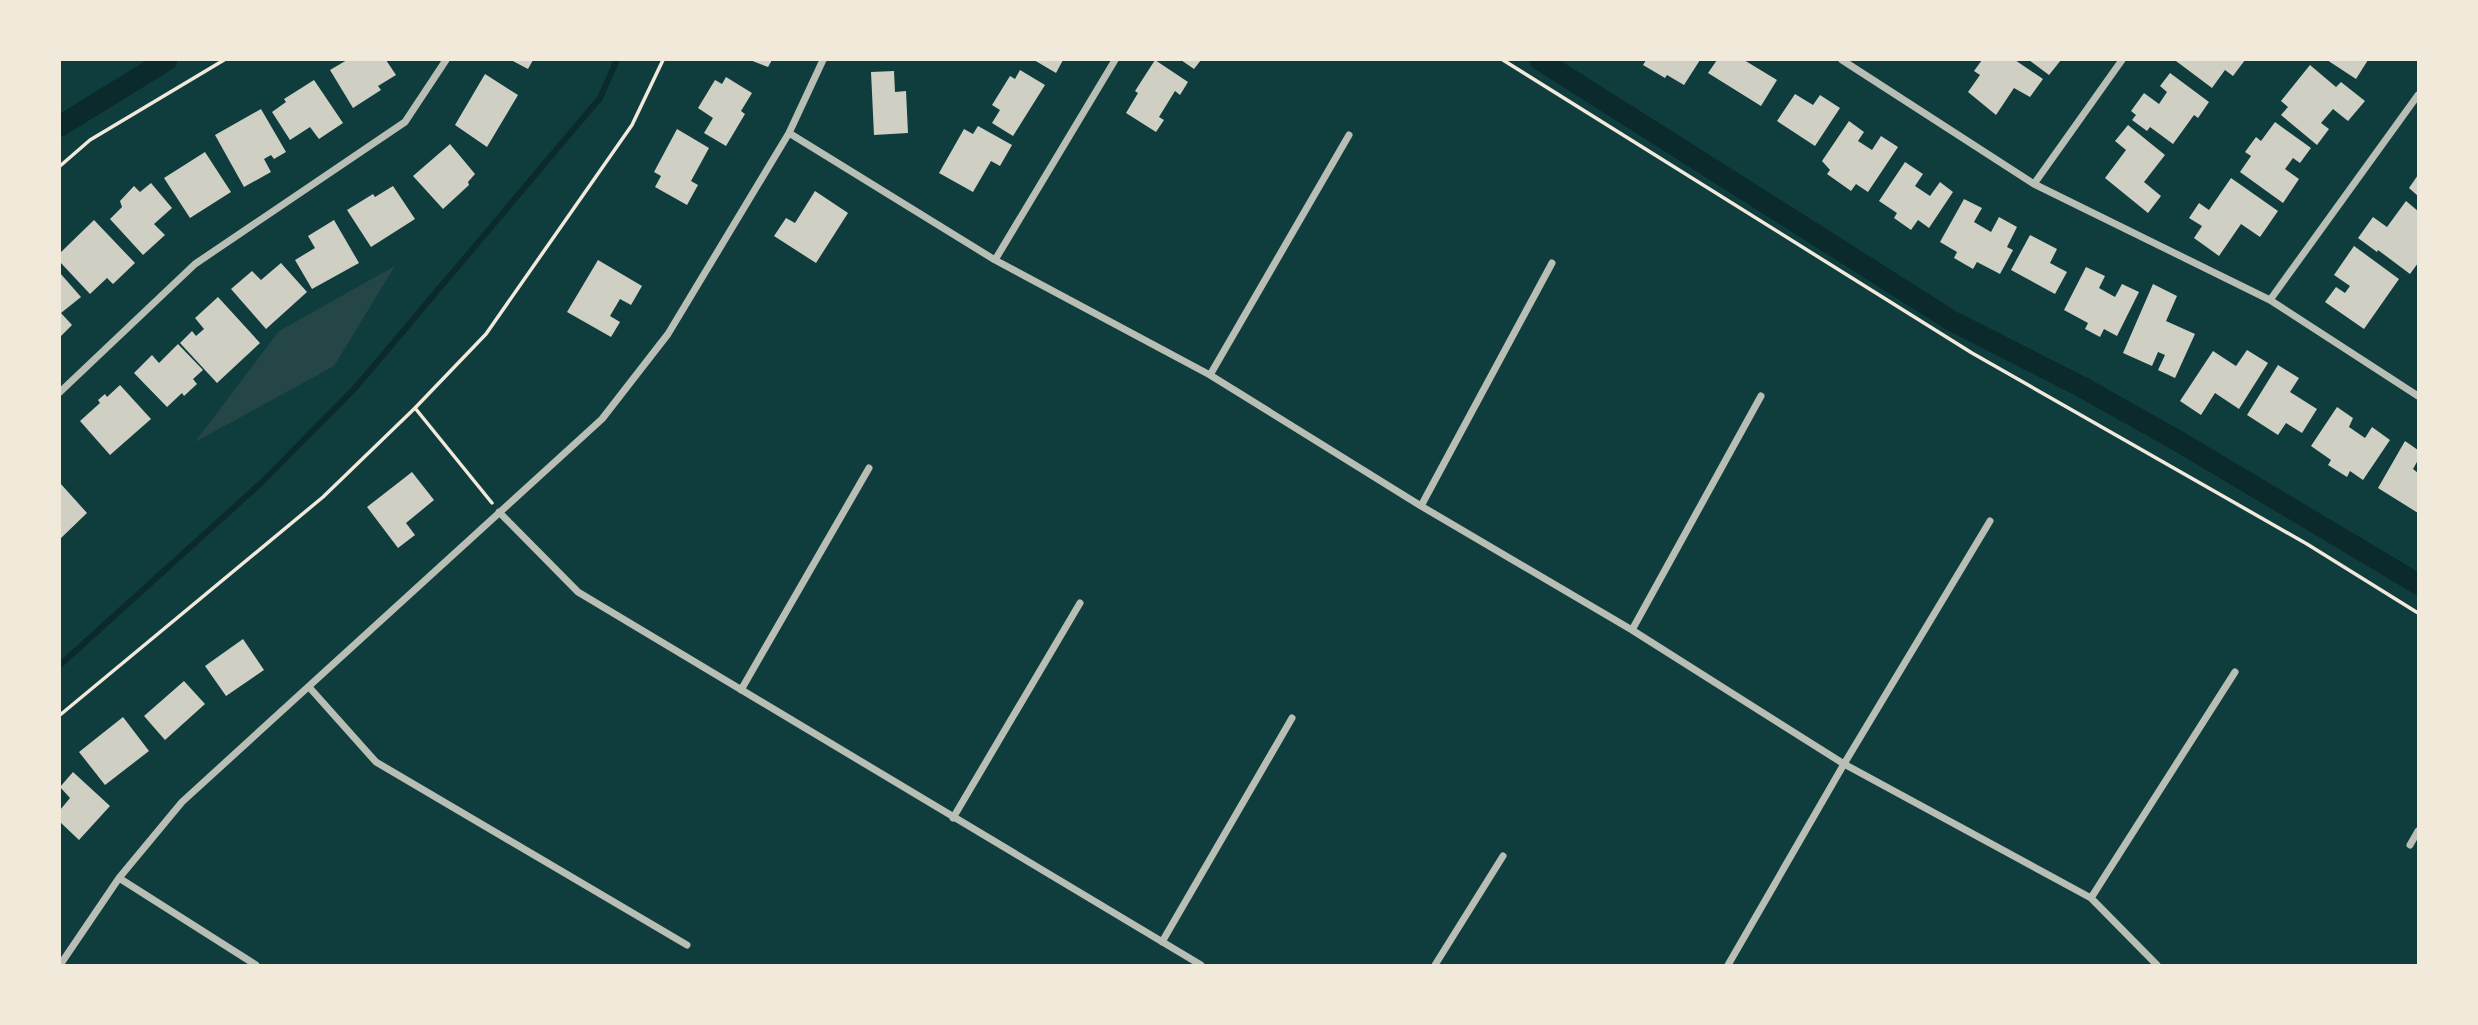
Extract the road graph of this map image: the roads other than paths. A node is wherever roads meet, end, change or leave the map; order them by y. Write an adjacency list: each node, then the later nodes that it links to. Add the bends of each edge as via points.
1 (446, 60): 14 (street, via 405,122 195,264)
2 (823, 60): 7 (street)
3 (1115, 60): 10 (street)
4 (1842, 60): 9 (street)
5 (2122, 60): 9 (street)
6 (2418, 95): 12 (street)
7 (789, 133): 10 (street); 19 (street, via 668,334 602,419)
8 (1349, 135): 13 (street)
9 (2034, 184): 12 (street)
10 (995, 260): 13 (street)
11 (1552, 263): 18 (street)
12 (2270, 300): 16 (street)
13 (1210, 375): 18 (street)
14 (60, 392)
15 (1761, 396): 22 (street)
16 (2418, 396)
17 (869, 468): 25 (street)
18 (1422, 506): 22 (street)
19 (499, 512): 24 (street); 25 (street, via 578,592)
20 (1990, 521): 27 (street)
21 (1080, 603): 28 (street)
22 (1632, 630): 27 (street)
23 (2235, 672): 33 (street)
24 (309, 687): 32 (street, via 182,803); 35 (street, via 376,762)
25 (741, 691): 28 (street)
26 (1292, 718): 34 (street)
27 (1844, 765): 33 (street); 40 (street)
28 (953, 818): 34 (street)
29 (2418, 831): 30 (street)
30 (2410, 845)
31 (1503, 856): 39 (street)
32 (119, 878): 36 (street); 37 (street)
33 (2091, 898): 41 (street)
34 (1162, 942): 38 (street)
35 (687, 945)
36 (60, 965)
37 (256, 965)
38 (1201, 965)
39 (1435, 965)
40 (1728, 965)
41 (2157, 965)

